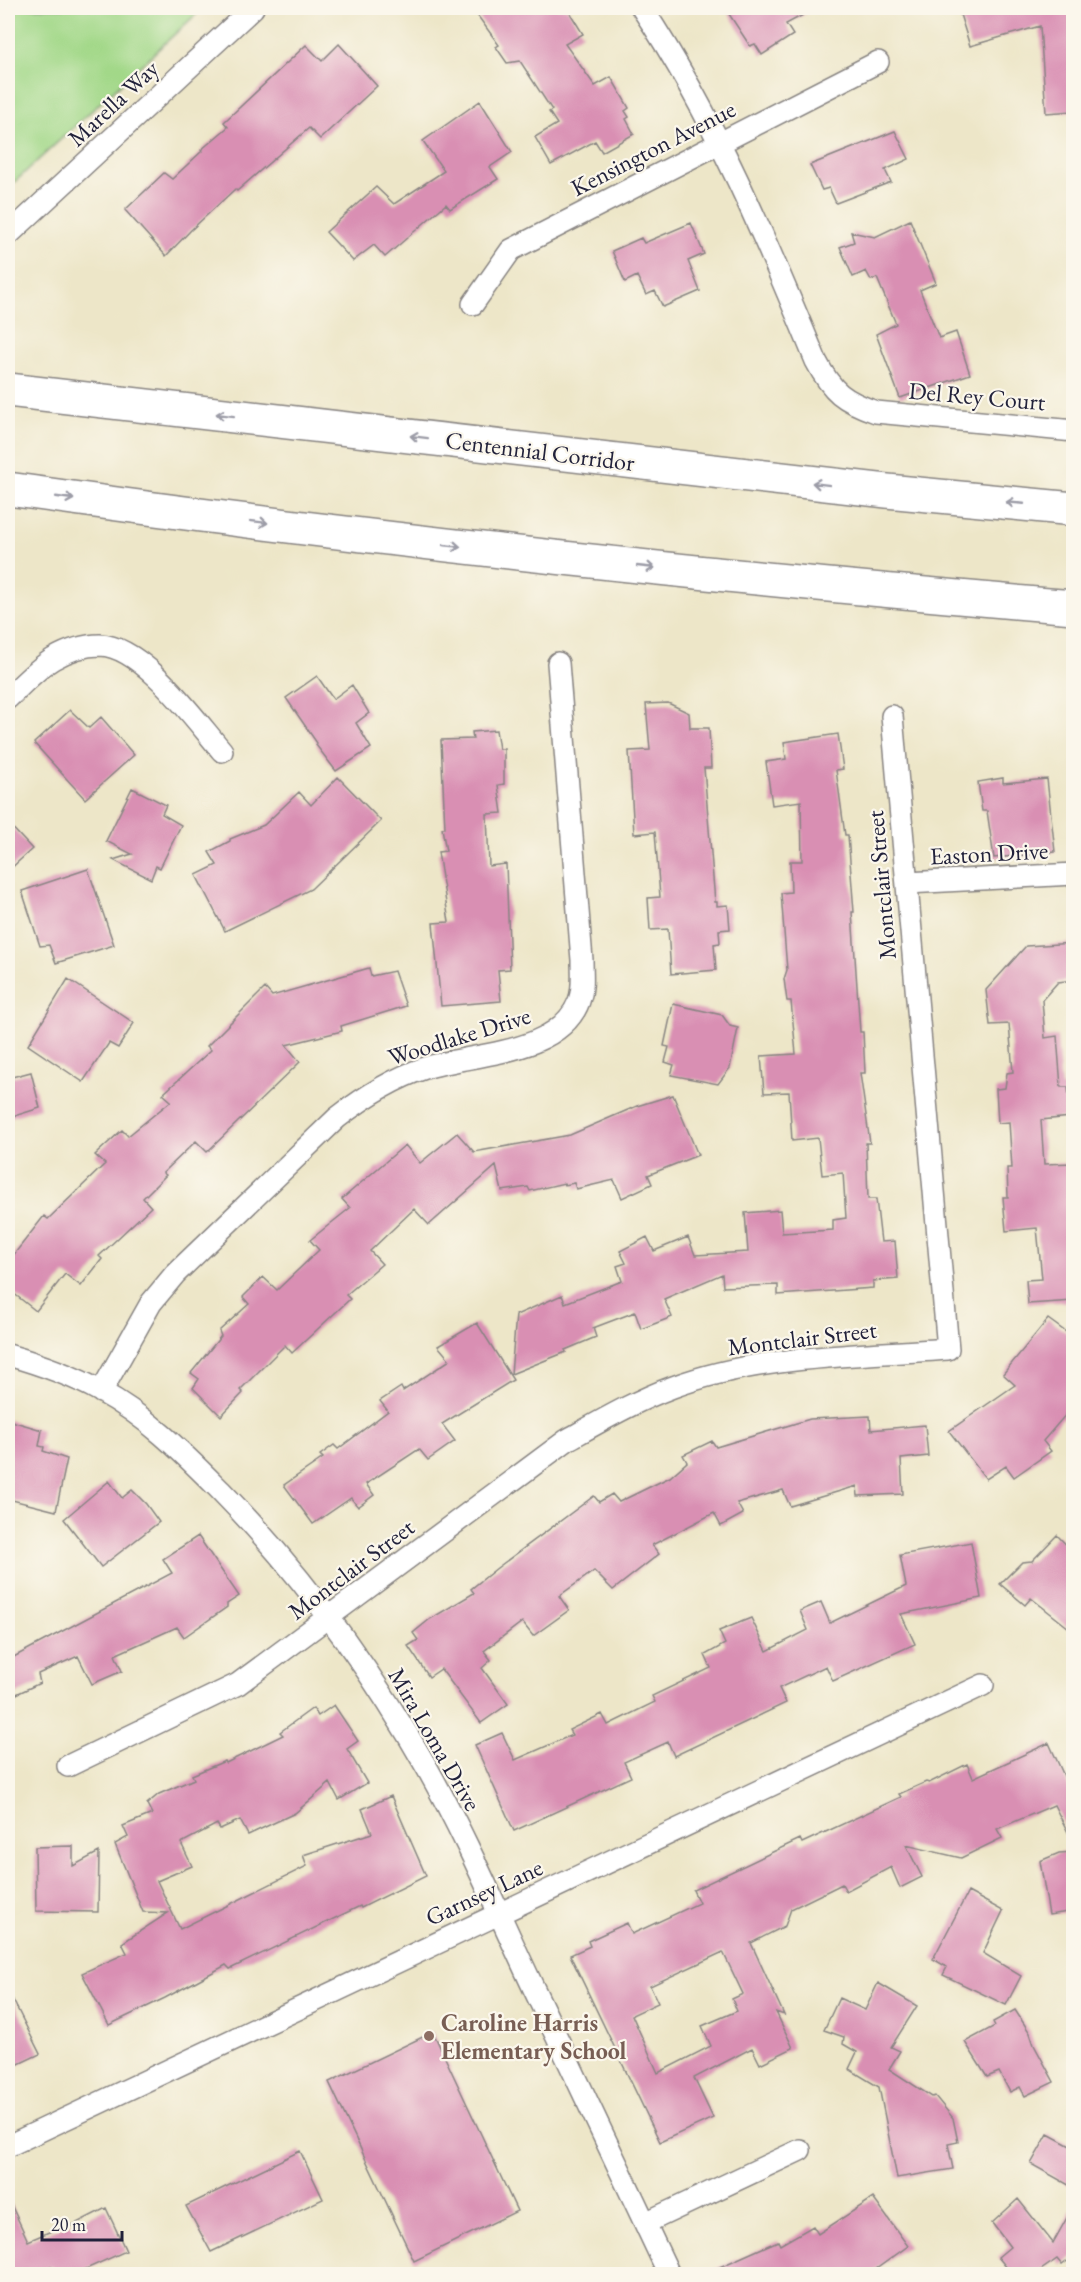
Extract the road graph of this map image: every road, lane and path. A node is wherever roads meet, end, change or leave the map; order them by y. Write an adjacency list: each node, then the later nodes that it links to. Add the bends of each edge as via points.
1 (253, 8): 5 (street, Marella Way)
2 (642, 8): 4 (street, Del Rey Court)
3 (878, 62): 4 (street, Kensington Avenue)
4 (720, 143): 6 (street, Kensington Avenue, via 510,250); 8 (street, Del Rey Court, via 755,214 825,379 838,394 876,412)
5 (8, 236)
6 (473, 304)
7 (8, 390): 10 (highway, Centennial Corridor, one-way to 7, via 887,492)
8 (1074, 431)
9 (8, 489): 11 (highway, one-way to 11, via 373,537)
10 (1074, 509)
11 (1074, 608)
12 (558, 663): 19 (street, Woodlake Drive, via 582,960 582,985 569,1018 555,1032 535,1042 423,1069 387,1084 337,1118 175,1274 151,1303)
13 (8, 698): 15 (street, via 50,660 81,647 102,645 124,653 159,678)
14 (892, 716): 17 (street, Montclair Street)
15 (222, 751)
16 (1074, 874): 17 (street, Easton Drive)
17 (907, 883): 20 (street, Montclair Street, via 948,1349 773,1363 723,1372 662,1391 567,1440)
18 (8, 1355): 19 (street, Mira Loma Drive, via 58,1371)
19 (101, 1392): 20 (street, Mira Loma Drive, via 140,1416 178,1447 250,1521)
20 (329, 1617): 22 (street, Montclair Street, via 238,1684); 23 (street, Mira Loma Drive, via 379,1688 427,1769)
21 (983, 1685): 23 (street, Garnsey Lane)
22 (68, 1766)
23 (499, 1914): 24 (street, Garnsey Lane); 26 (street, Mira Loma Drive)
24 (8, 2146)
25 (800, 2150): 26 (street)
26 (645, 2223): 27 (street, Mira Loma Drive)
27 (669, 2274)

